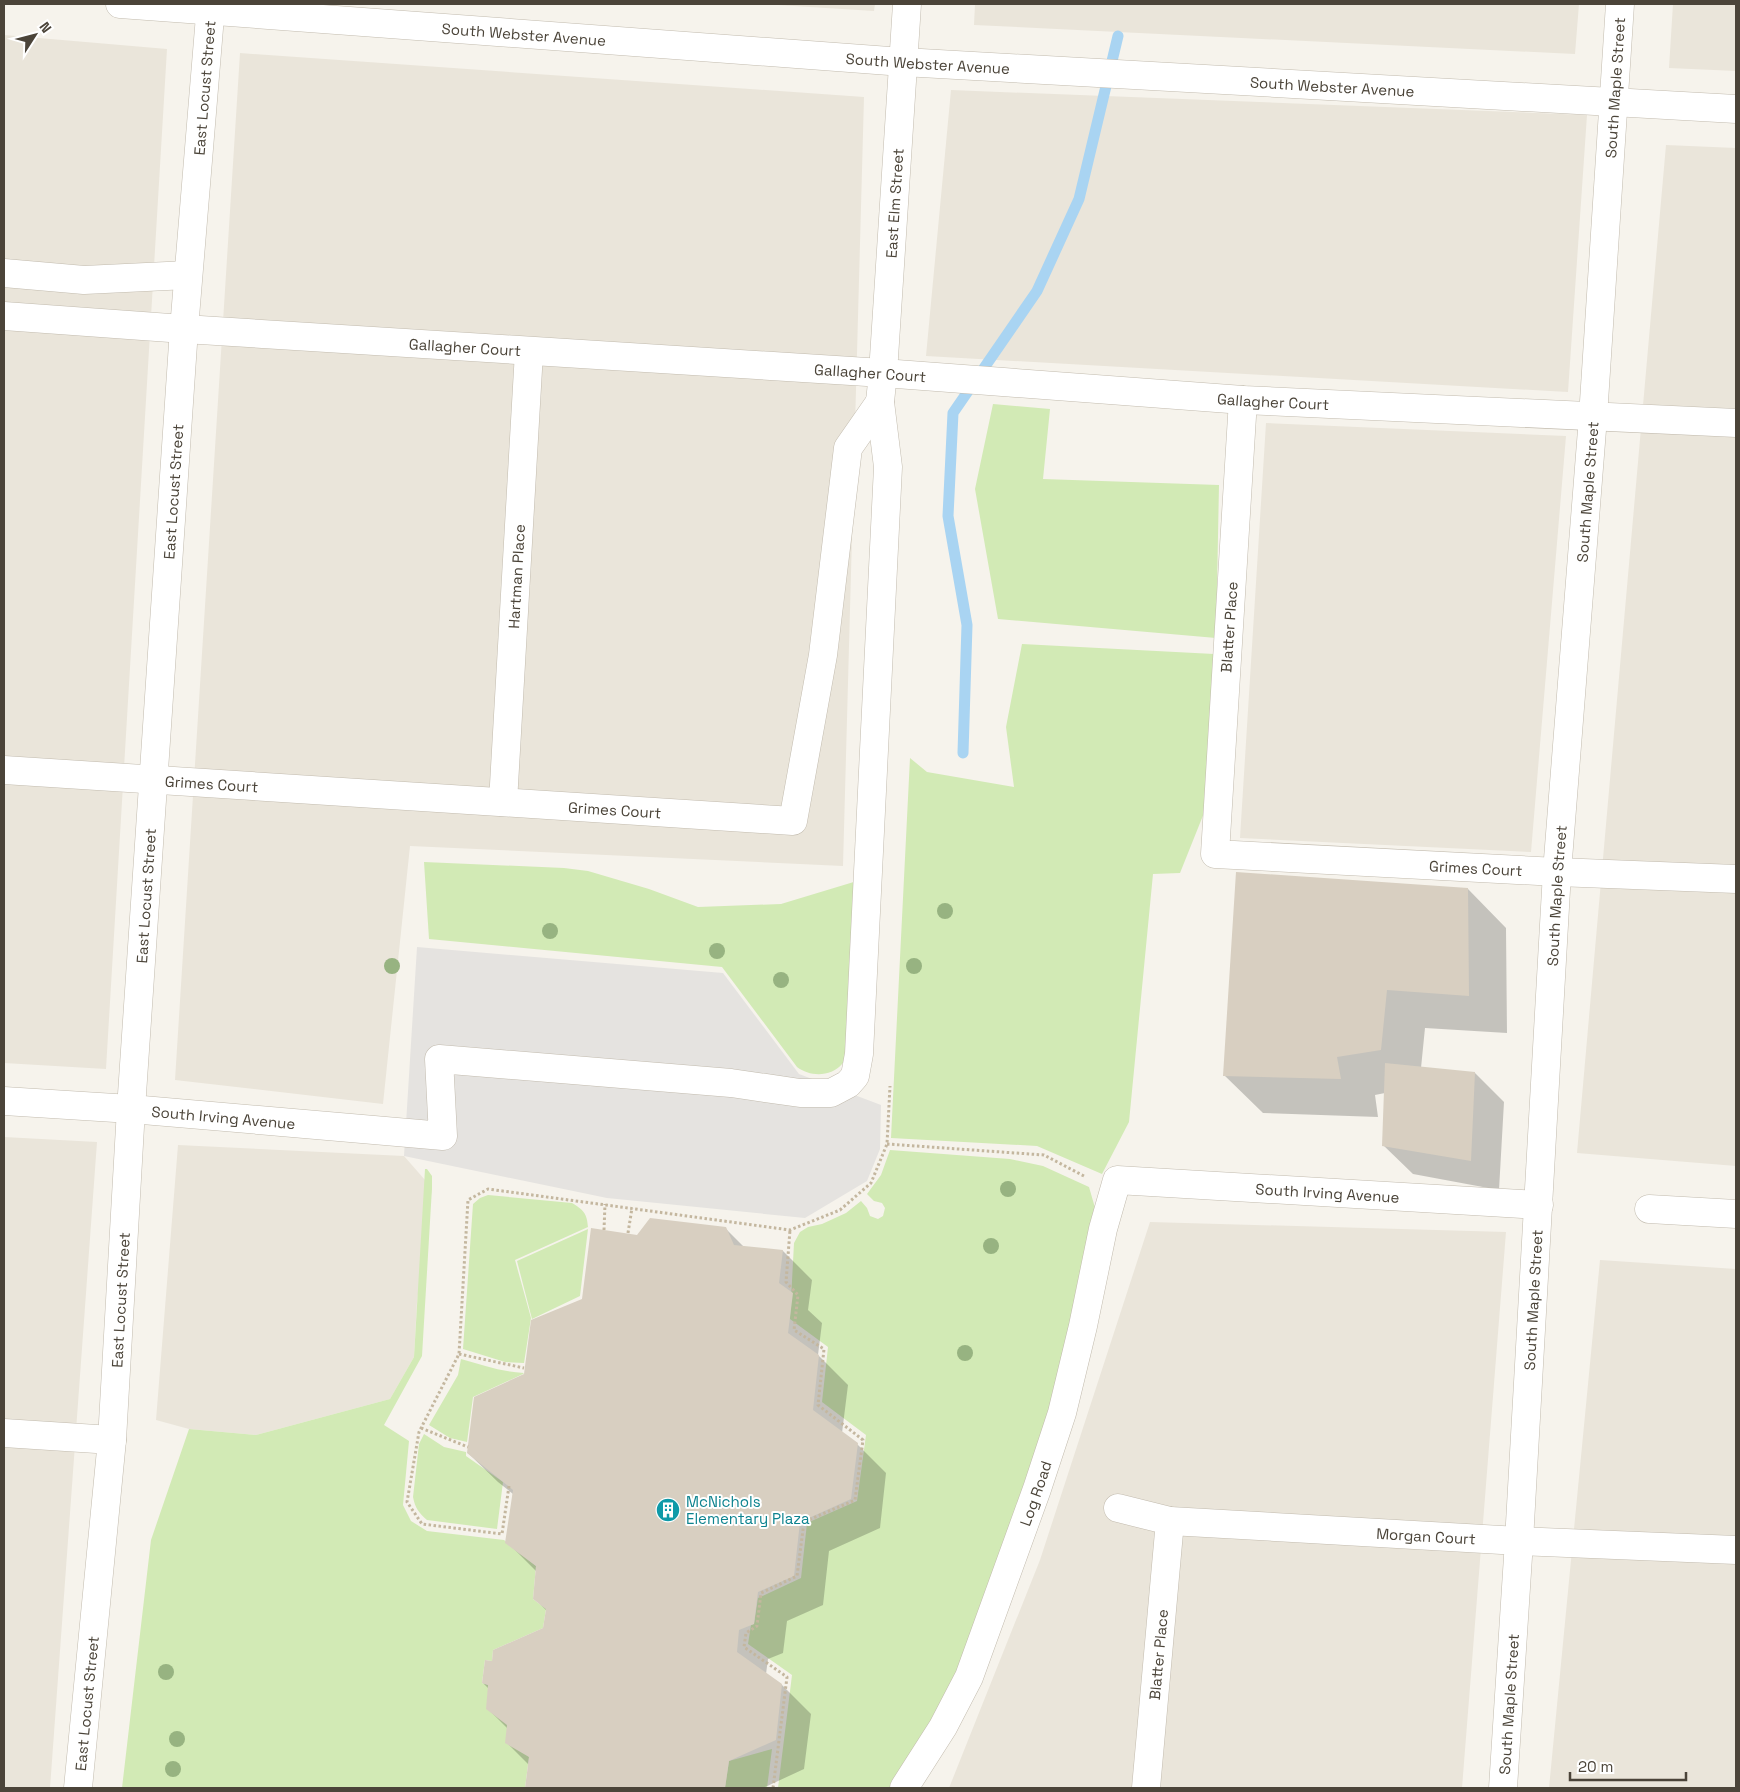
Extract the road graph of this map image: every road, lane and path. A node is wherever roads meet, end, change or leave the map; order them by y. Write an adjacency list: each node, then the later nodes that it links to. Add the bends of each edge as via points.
1 (120, 4): 4 (street, South Webster Avenue)
2 (908, 4): 5 (street, East Elm Street)
3 (1620, 4): 6 (street, South Maple Street)
4 (211, 7): 5 (street, South Webster Avenue); 9 (street, East Locust Street)
5 (903, 62): 6 (street, South Webster Avenue); 13 (street, East Elm Street)
6 (1614, 101): 7 (street, South Webster Avenue); 16 (street, South Maple Street)
7 (1736, 109)
8 (4, 273): 9 (street, via 84,280)
9 (188, 274): 11 (street, East Locust Street)
10 (4, 316): 11 (street, Gallagher Court)
11 (184, 329): 12 (street, Gallagher Court); 19 (street, East Locust Street)
12 (530, 352): 13 (street, Gallagher Court); 20 (street, Hartman Place)
13 (883, 373): 14 (street, Gallagher Court); 15 (street, East Elm Street)
14 (1243, 400): 16 (street, Gallagher Court); 21 (street, Blatter Place)
15 (880, 402): 20 (street, Grimes Court, via 848,448 823,655 793,821); 27 (street, East Elm Street, via 888,467 860,1054 855,1076 831,1093 800,1094 731,1083 439,1060)
16 (1594, 416): 17 (street, Gallagher Court); 22 (street, South Maple Street)
17 (1736, 423)
18 (4, 770): 19 (street, Grimes Court)
19 (154, 781): 20 (street, Grimes Court); 26 (street, East Locust Street)
20 (503, 802)
21 (1215, 854): 22 (street, Grimes Court)
22 (1557, 872): 23 (street, Grimes Court); 31 (street, South Maple Street)
23 (1736, 879)
24 (890, 1086): 28 (path)
25 (4, 1101): 26 (street, South Irving Avenue)
26 (131, 1110): 27 (street, South Irving Avenue); 44 (street, East Locust Street)
27 (443, 1136)
28 (887, 1144): 29 (path, via 1044,1155 1098,1184); 38 (path, via 870,1183 840,1210)
29 (1115, 1187): 31 (street, South Irving Avenue); 53 (street, Log Road, via 1062,1413 1037,1489 969,1677 943,1727)
30 (605, 1204): 32 (path); 37 (path); 40 (path, via 488,1189 468,1200)
31 (1539, 1205): 49 (street, South Maple Street)
32 (632, 1208): 35 (path); 39 (path)
33 (1650, 1209): 34 (street)
34 (1736, 1214)
35 (692, 1216): 36 (path); 38 (path)
36 (693, 1223)
37 (604, 1230)
38 (790, 1230): 52 (path, via 786,1282 798,1295 794,1330 824,1350 818,1405 863,1440 855,1500 804,1522 797,1576 761,1593 757,1626 746,1633 744,1647 787,1677)
39 (628, 1233)
40 (459, 1354): 41 (path); 42 (path)
41 (524, 1368)
42 (421, 1428): 45 (path); 46 (path, via 406,1502 422,1524 502,1534)
43 (4, 1433): 44 (street)
44 (112, 1440): 51 (street, East Locust Street)
45 (468, 1447)
46 (509, 1486)
47 (1118, 1508): 48 (street, Morgan Court)
48 (1170, 1521): 49 (street, Morgan Court); 54 (street, Blatter Place)
49 (1519, 1541): 50 (street, Morgan Court); 55 (street, South Maple Street)
50 (1736, 1550)
51 (78, 1788)
52 (772, 1788)
53 (904, 1788)
54 (1146, 1788)
55 (1503, 1788)

